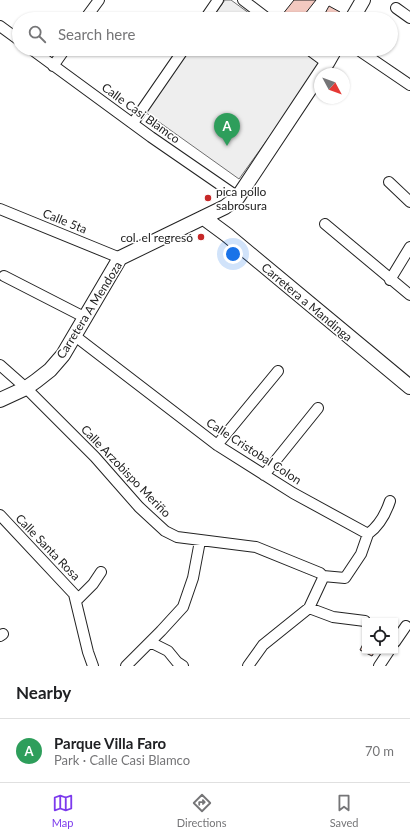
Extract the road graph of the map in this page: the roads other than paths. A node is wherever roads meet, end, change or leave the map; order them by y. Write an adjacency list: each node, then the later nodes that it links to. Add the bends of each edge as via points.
1 (99, 0): 6 (street)
2 (218, 0): 7 (street)
3 (243, 0): 8 (street)
4 (363, 0): 9 (street)
5 (396, 8): 10 (street)
6 (91, 12)
7 (210, 12)
8 (259, 12)
9 (356, 12)
10 (410, 18)
11 (0, 26): 12 (street)
12 (12, 35)
13 (40, 56): 20 (street, Calle Casi Blamco)
14 (60, 56): 20 (street)
15 (179, 56): 22 (street)
16 (318, 56): 19 (street)
17 (331, 56): 19 (street, Carretera A Mendoza)
18 (367, 56): 21 (street)
19 (327, 63): 24 (street, Carretera A Mendoza)
20 (53, 66): 22 (street, Calle Casi Blamco)
21 (410, 85)
22 (133, 123): 24 (street, Calle Casi Blamco)
23 (389, 182): 25 (street)
24 (238, 197): 27 (street, Carretera A Mendoza)
25 (410, 202)
26 (0, 208): 30 (street, Calle 5ta)
27 (204, 218): 30 (street, Carretera A Mendoza); 38 (street, Carretera a Mandinga)
28 (325, 224): 32 (street)
29 (410, 247): 32 (street)
30 (120, 258): 34 (street, Carretera A Mendoza)
31 (4, 276): 34 (street)
32 (390, 280): 33 (street)
33 (410, 295)
34 (86, 318): 35 (street, Carretera A Mendoza)
35 (75, 336): 39 (street, Carretera A Mendoza, via 50,370); 42 (street, Calle Cristobal Colon)
36 (0, 365): 39 (street, Calle Arzobispo Meriño)
37 (278, 371): 42 (street)
38 (409, 385)
39 (26, 388): 40 (street, Carretera A Mendoza); 47 (street, Calle Arzobispo Meriño, via 165,531 177,537)
40 (0, 400)
41 (318, 408): 43 (street)
42 (217, 445): 43 (street, Calle Cristobal Colon)
43 (264, 475): 46 (street, Calle Cristobal Colon)
44 (390, 501): 46 (street, via 382,519)
45 (0, 515): 50 (street, Calle Santa Rosa, via 74,594)
46 (368, 534): 49 (street, via 362,554 345,578)
47 (200, 541): 49 (street, Calle Arzobispo Meriño, via 256,548); 56 (street, via 194,578 183,607)
48 (101, 572): 50 (street)
49 (322, 576): 51 (street)
50 (76, 601): 58 (street, Calle Santa Rosa, via 88,652)
51 (309, 608): 52 (street, via 333,617); 61 (street, via 263,645)
52 (362, 621)
53 (398, 625): 54 (street)
54 (408, 627): 55 (street)
55 (398, 639)
56 (150, 642): 59 (street); 60 (street, via 168,651)
57 (387, 654): 62 (street)
58 (94, 666)
59 (126, 666)
60 (183, 666)
61 (248, 666)
62 (379, 666)

